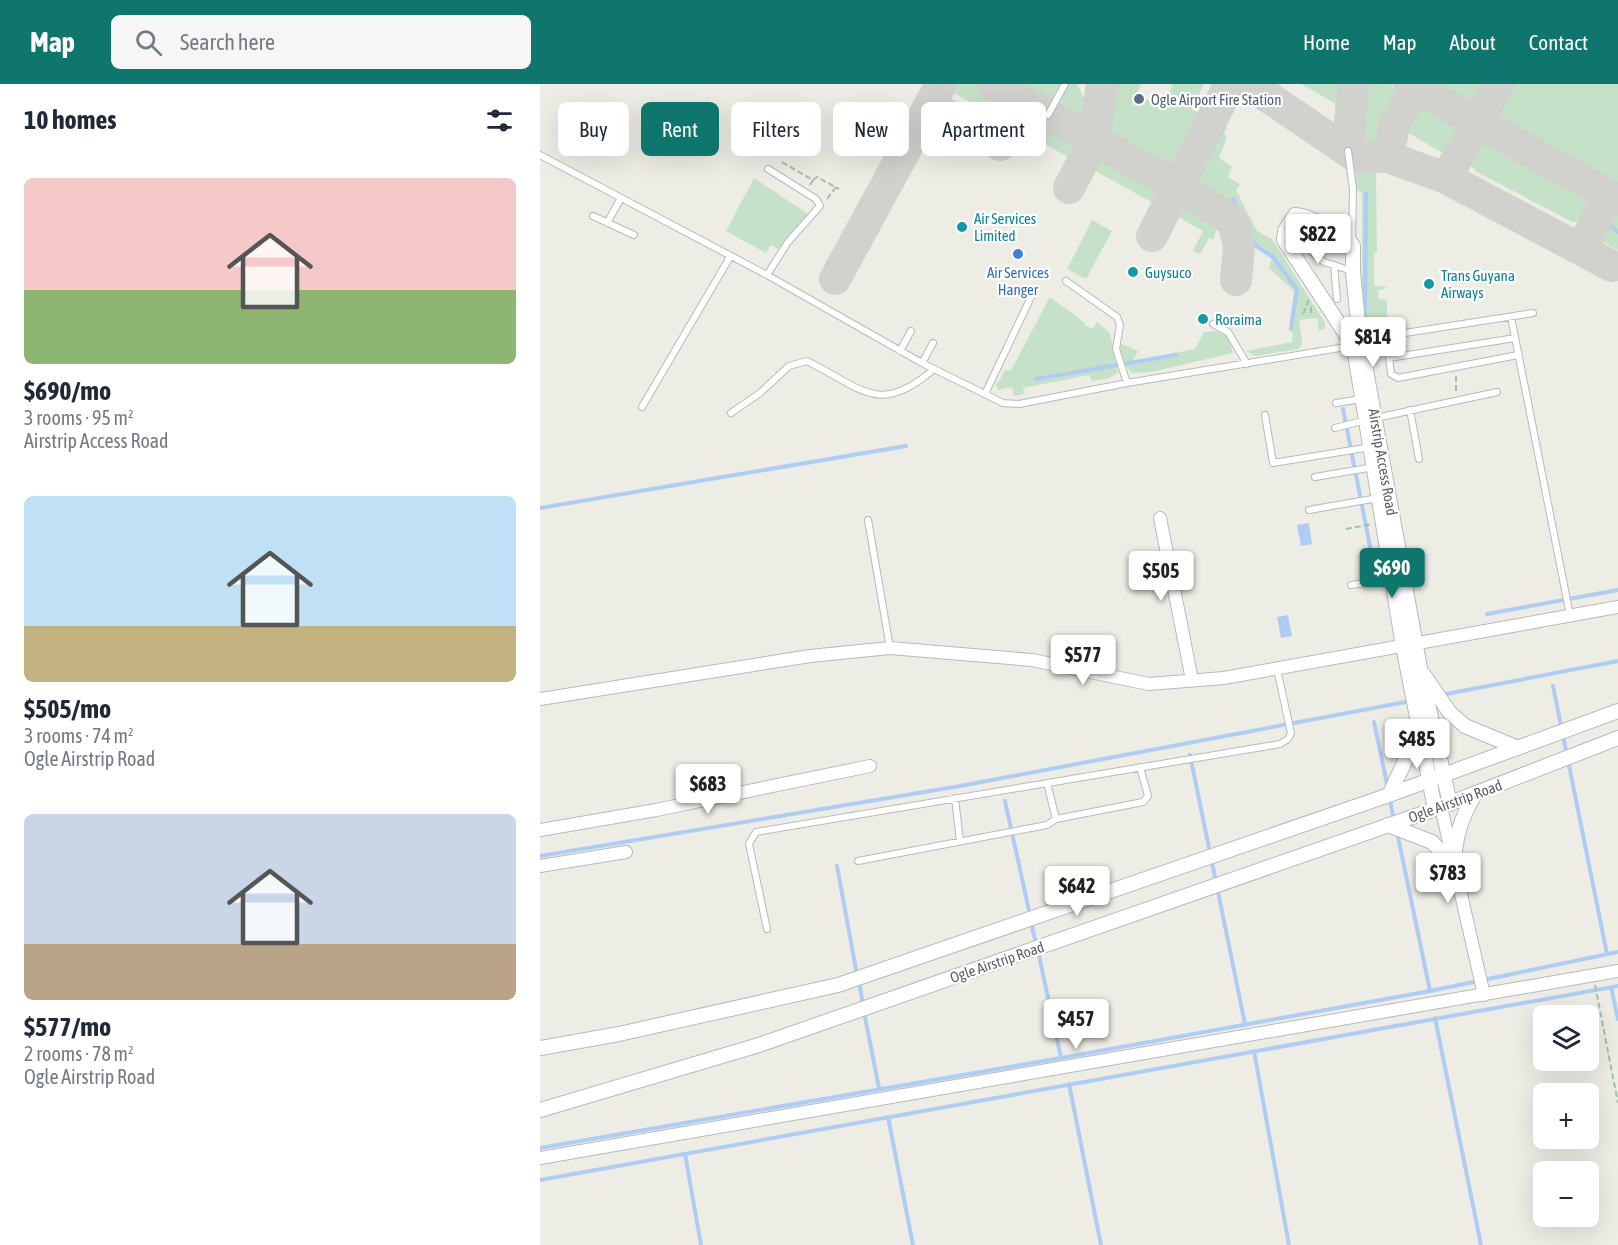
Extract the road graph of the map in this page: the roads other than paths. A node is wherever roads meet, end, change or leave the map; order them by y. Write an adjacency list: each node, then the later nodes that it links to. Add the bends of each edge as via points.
1 (1065, 84): 2 (lane)
2 (1048, 115)
3 (1348, 151): 10 (lane, via 1353,189)
4 (540, 154): 6 (lane)
5 (768, 170): 15 (lane, via 819,202 819,210 800,227)
6 (621, 198): 8 (lane); 12 (lane)
7 (593, 216): 8 (lane)
8 (608, 223): 9 (lane)
9 (634, 235)
10 (1352, 243): 14 (street, Airstrip Access Road); 25 (street, via 1300,215 1292,218 1284,231 1289,250)
11 (1303, 244): 13 (lane, via 1319,259)
12 (730, 257): 15 (lane); 37 (lane)
13 (1334, 265): 14 (lane); 18 (lane)
14 (1353, 272): 25 (street, Airstrip Access Road)
15 (767, 275): 26 (lane)
16 (1066, 281): 32 (lane, via 1117,317 1118,357)
17 (1031, 297): 35 (lane)
18 (1337, 299)
19 (1533, 313): 20 (lane)
20 (1511, 317): 23 (lane); 28 (lane, via 1392,335 1387,340)
21 (1213, 324): 30 (lane, via 1228,332)
22 (911, 331): 26 (lane)
23 (1515, 338): 27 (lane); 28 (lane)
24 (933, 343): 29 (lane)
25 (1357, 344): 30 (lane); 34 (street, Airstrip Access Road)
26 (900, 351): 29 (lane)
27 (1518, 355): 28 (lane, via 1398,378 1391,374); 54 (lane)
28 (1389, 358)
29 (922, 363): 31 (lane)
30 (1247, 364): 32 (lane)
31 (934, 369): 35 (lane); 39 (lane, via 898,393 878,397 807,361 796,362)
32 (1127, 383): 35 (lane, via 1019,404 1003,403)
33 (1497, 392): 38 (lane)
34 (1361, 393): 36 (lane); 41 (street, Airstrip Access Road)
35 (985, 394)
36 (1338, 403)
37 (642, 407)
38 (1410, 410): 41 (lane); 44 (lane)
39 (731, 413)
40 (1264, 415): 43 (lane, via 1273,464)
41 (1365, 420): 42 (lane); 43 (street, Airstrip Access Road); 55 (street, Airstrip Access Road)
42 (1335, 428)
43 (1367, 447): 45 (street, Airstrip Access Road)
44 (1419, 459)
45 (1370, 467): 46 (lane); 47 (street, Airstrip Access Road)
46 (1315, 477)
47 (1375, 499): 48 (lane); 51 (street, Airstrip Access Road)
48 (1309, 510)
49 (1160, 518): 59 (street)
50 (868, 520): 56 (lane)
51 (1394, 578): 52 (lane); 55 (street, Airstrip Access Road)
52 (1351, 585)
53 (1618, 607): 54 (street)
54 (1570, 615): 55 (street)
55 (1410, 645): 57 (street, Airstrip Access Road); 58 (street); 62 (street, Airstrip Access Road)
56 (890, 648): 59 (street, via 1032,660 1149,684); 60 (street, via 810,656)
57 (1420, 668): 64 (street, via 1450,714 1465,726); 67 (street, Airstrip Access Road)
58 (1277, 669): 59 (street); 66 (lane, via 1288,712 1288,739 1280,744)
59 (1192, 680)
60 (540, 699)
61 (1618, 711): 64 (street, Ogle Airstrip Road)
62 (1419, 732): 68 (street, Airstrip Access Road); 71 (street)
63 (1618, 738): 70 (street, Ogle Airstrip Road)
64 (1518, 748): 67 (street, Ogle Airstrip Road)
65 (870, 766): 76 (street)
66 (1140, 767): 69 (lane); 74 (lane, via 1148,795 1143,802)
67 (1444, 775): 68 (street, Ogle Airstrip Road); 73 (street, Airstrip Access Road)
68 (1428, 781): 71 (street, Ogle Airstrip Road); 73 (street, Airstrip Access Road)
69 (1047, 783): 72 (lane); 74 (lane)
70 (1475, 794): 73 (street, Ogle Airstrip Road); 80 (street, via 1460,819)
71 (1389, 795): 85 (street, Ogle Airstrip Road, via 838,985)
72 (955, 798): 77 (lane); 82 (lane, via 756,832 749,844)
73 (1442, 806): 75 (street, Ogle Airstrip Road); 80 (street)
74 (1056, 819): 77 (lane, via 1047,825)
75 (1388, 825): 80 (street, via 1432,842); 86 (street, Ogle Airstrip Road, via 759,1045)
76 (540, 830)
77 (960, 841): 79 (lane)
78 (626, 852): 81 (street)
79 (858, 861)
80 (1454, 865): 84 (street)
81 (540, 866)
82 (767, 929)
83 (1618, 971): 84 (street)
84 (1484, 995): 87 (street)
85 (540, 1048)
86 (540, 1110)
87 (540, 1158)

